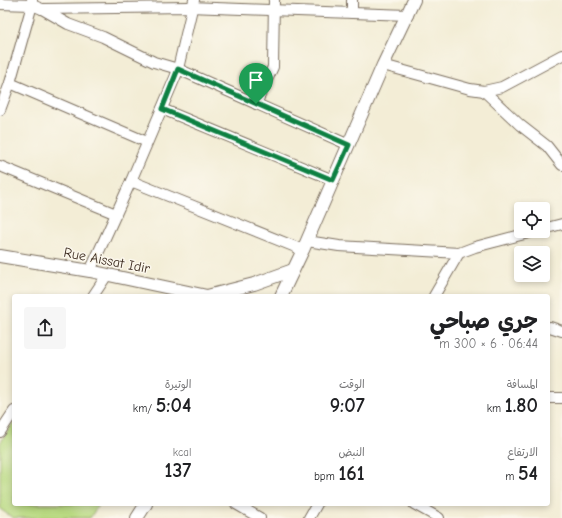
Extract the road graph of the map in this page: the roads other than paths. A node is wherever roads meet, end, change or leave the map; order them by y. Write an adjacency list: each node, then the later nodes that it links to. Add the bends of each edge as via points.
1 (352, 0): 9 (street)
2 (414, 0): 10 (street)
3 (32, 3): 4 (street); 8 (street); 14 (street)
4 (0, 4)
5 (116, 4): 6 (street); 8 (street)
6 (193, 4): 7 (street); 13 (street)
7 (274, 5): 9 (street); 16 (street, via 273,67)
8 (42, 9): 13 (street, via 68,24 154,62)
9 (352, 13): 10 (street)
10 (408, 15): 12 (street)
11 (562, 55): 15 (street, via 502,87)
12 (383, 65): 15 (street); 20 (street)
13 (178, 69): 16 (street); 17 (street)
14 (10, 83): 18 (street); 19 (street)
15 (484, 92): 21 (street, via 548,146)
16 (256, 104): 20 (street)
17 (162, 109): 19 (street); 23 (street)
18 (0, 110)
19 (148, 142): 24 (street)
20 (349, 145): 23 (street)
21 (562, 165)
22 (0, 166): 25 (street)
23 (333, 180): 29 (street)
24 (131, 181): 25 (street); 29 (street)
25 (116, 214): 33 (street)
26 (562, 224): 27 (street)
27 (550, 227)
28 (514, 237): 30 (street)
29 (305, 246): 30 (street); 32 (street)
30 (459, 253): 39 (street)
31 (0, 256): 33 (street, Rue Aissat Idir)
32 (293, 270): 37 (street); 38 (street)
33 (90, 271): 34 (street, Rue Aissat Idir)
34 (107, 275): 35 (street); 36 (street, Rue Aissat Idir)
35 (94, 294)
36 (197, 294)
37 (215, 294)
38 (282, 294)
39 (435, 294)
40 (550, 327): 41 (street)
41 (562, 331)
42 (550, 398): 43 (street)
43 (562, 398)
44 (12, 413): 45 (street)
45 (0, 432)
46 (145, 506): 50 (street)
47 (239, 506): 51 (street)
48 (316, 506): 52 (street)
49 (417, 506): 53 (street)
50 (137, 518)
51 (260, 518)
52 (308, 518)
53 (438, 518)

